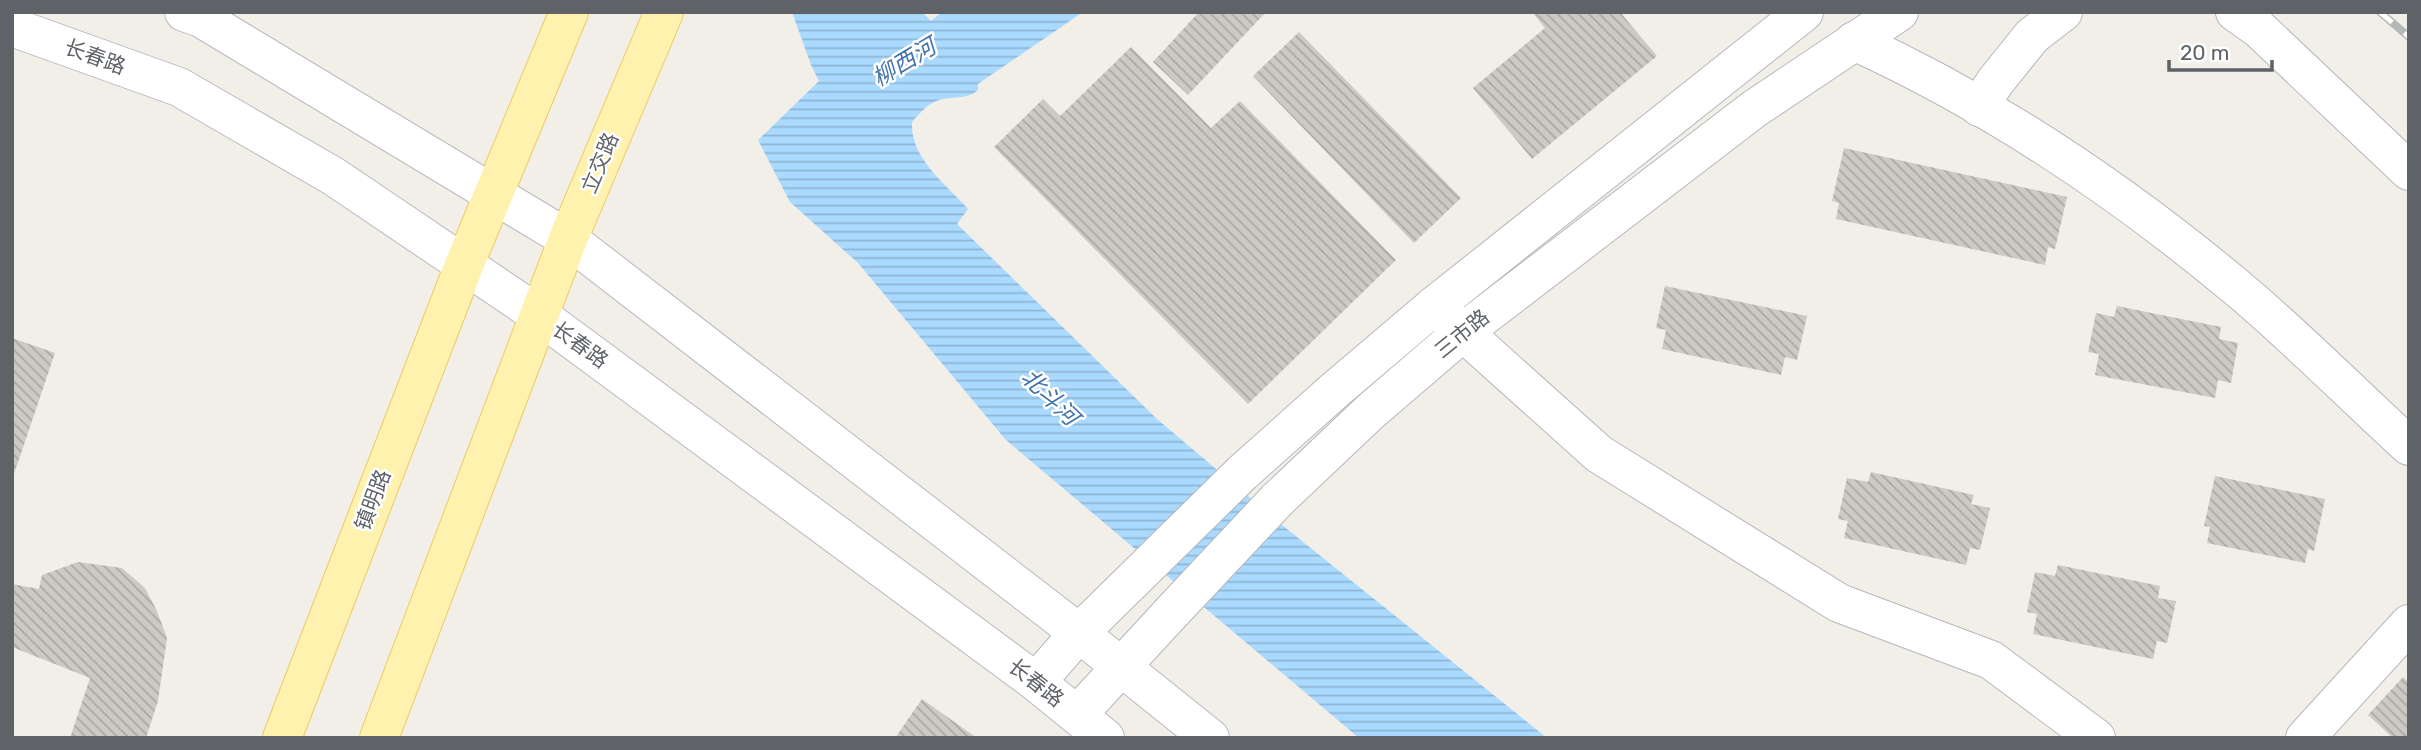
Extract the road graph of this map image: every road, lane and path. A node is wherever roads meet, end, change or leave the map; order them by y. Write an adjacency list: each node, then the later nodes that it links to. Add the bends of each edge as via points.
1 (184, 12): 12 (street)
2 (569, 12): 12 (main road)
3 (664, 12): 13 (main road, 立交路)
4 (1804, 12): 15 (street, 三市路)
5 (1899, 12): 9 (street, 三市路)
6 (2063, 12): 10 (street, via 2032,36)
7 (2235, 12): 11 (street, via 2259,29)
8 (12, 27): 14 (street, 长春路, via 179,87 333,176)
9 (1854, 41): 10 (street); 17 (street, 三市路, via 1754,109)
10 (1979, 107): 18 (street, via 2123,198 2221,275)
11 (2409, 171)
12 (494, 194): 13 (street); 14 (main road)
13 (568, 239): 16 (main road, 立交路); 20 (street)
14 (465, 263): 16 (street, 长春路); 24 (main road, 镇明路)
15 (1434, 306): 17 (street); 20 (street, 三市路, bridge, via 1242,473)
16 (539, 315): 22 (street, 长春路); 25 (main road)
17 (1463, 332): 21 (street, 三市路, bridge, via 1277,500); 27 (street, via 1600,454 1839,603 1991,660)
18 (2409, 446)
19 (2409, 624): 28 (street)
20 (1079, 633): 21 (street); 22 (street, 三市路)
21 (1120, 666): 23 (street, 三市路); 26 (street)
22 (1036, 682): 23 (street, 长春路)
23 (1091, 726)
24 (282, 738)
25 (379, 738)
26 (1210, 738)
27 (2096, 738)
28 (2305, 738)

